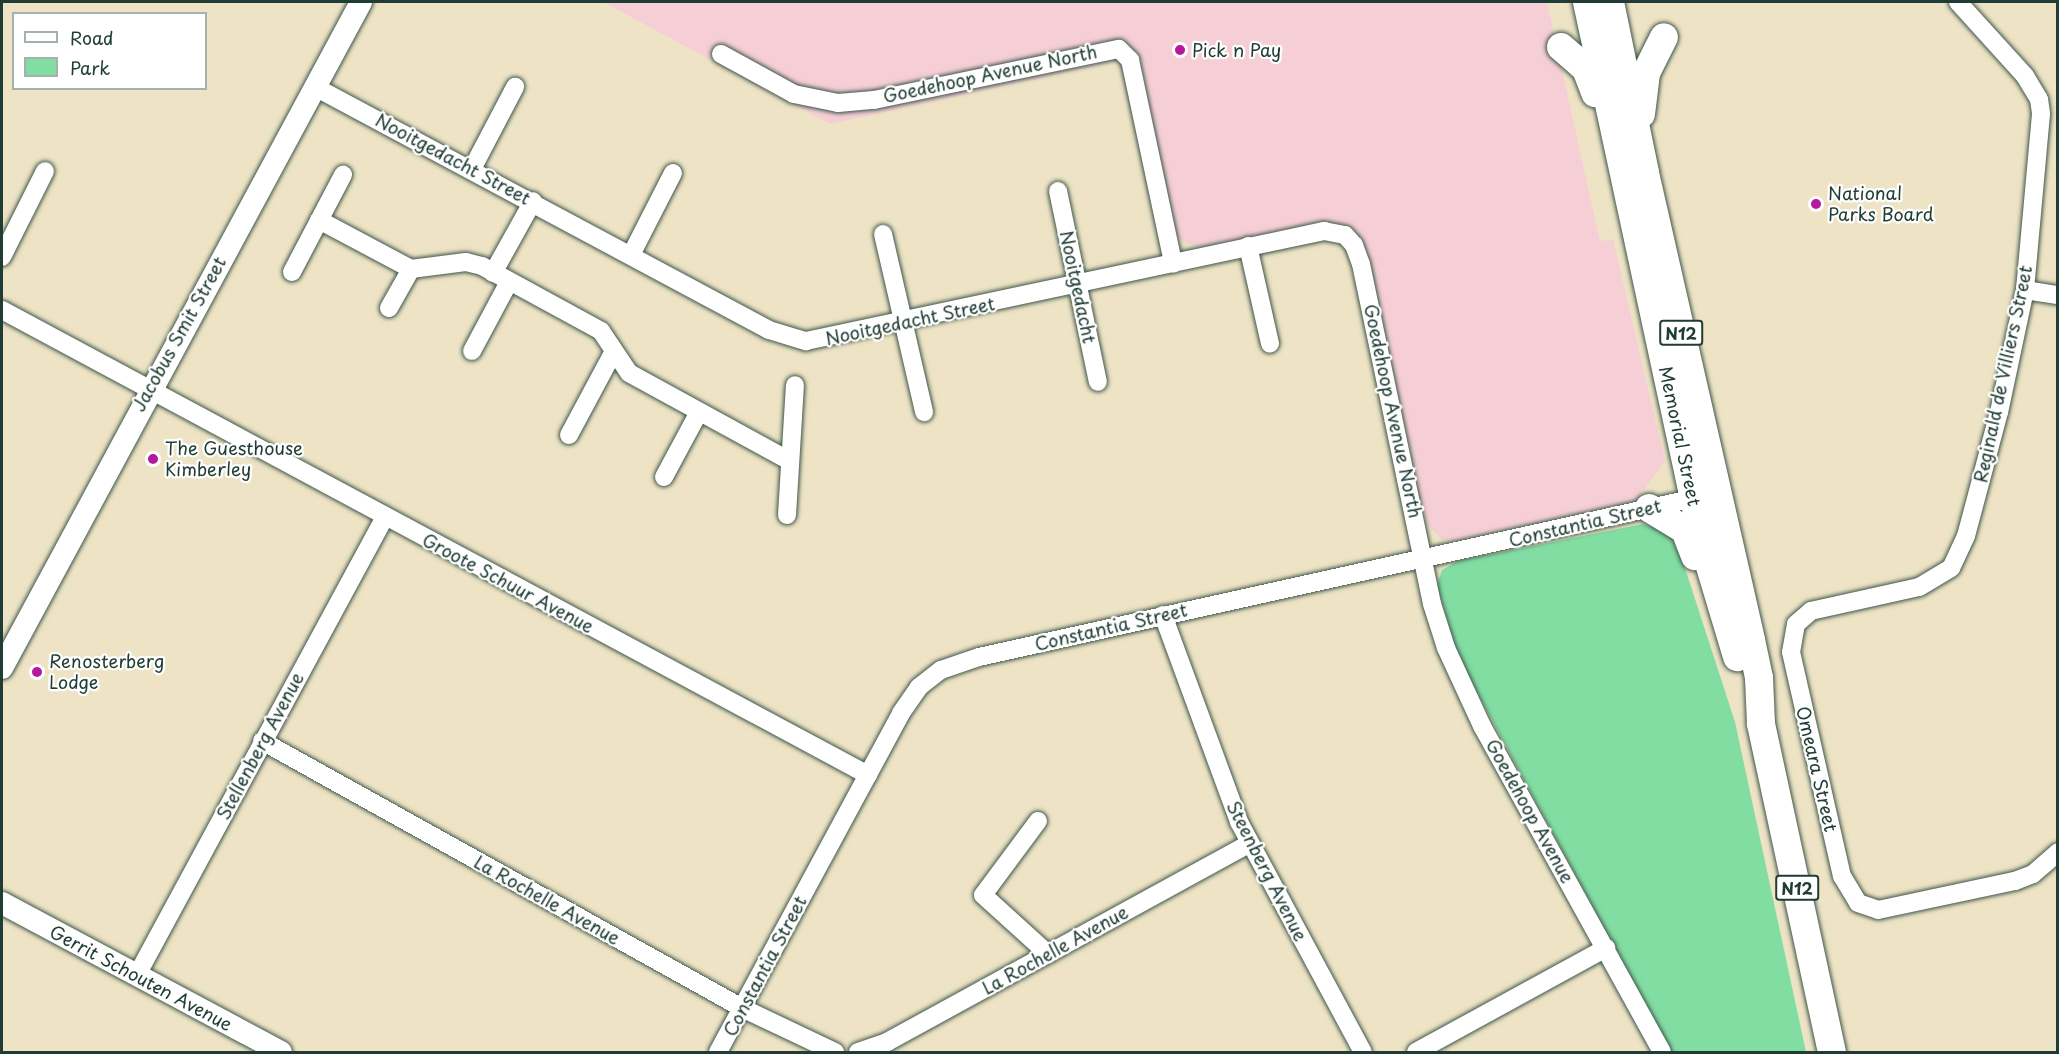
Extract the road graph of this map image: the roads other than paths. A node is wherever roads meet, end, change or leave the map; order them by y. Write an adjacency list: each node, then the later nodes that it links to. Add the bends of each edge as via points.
1 (361, 2): 8 (street, Jacobus Smit Street)
2 (1587, 2): 10 (highway, Memorial Street / N12)
3 (1610, 2): 10 (highway, Memorial Street / N12)
4 (1958, 2): 28 (street, Reginald de Villiers Street, via 2017,65 2038,99 2041,128)
5 (1664, 37): 10 (highway, via 1646,73)
6 (1561, 47): 10 (highway, via 1589,74)
7 (721, 54): 22 (street, Goedehoop Avenue North, via 794,94 838,103 874,100 1110,48 1122,50 1130,60)
8 (315, 87): 11 (street, Nooitgedacht Street); 38 (street, Jacobus Smit Street)
9 (515, 87): 11 (street)
10 (1629, 154): 44 (highway, Memorial Street / N12)
11 (471, 169): 16 (street, Nooitgedacht Street)
12 (45, 171): 21 (street)
13 (673, 173): 20 (street)
14 (343, 176): 17 (street)
15 (1058, 191): 27 (street, Nooitgedacht)
16 (532, 201): 20 (street, Nooitgedacht Street); 26 (street)
17 (319, 220): 24 (street); 25 (street)
18 (883, 234): 32 (street)
19 (1248, 246): 22 (street, Nooitgedacht Street); 23 (street, Nooitgedacht Street, via 1332,230 1349,238); 33 (street)
20 (631, 255): 32 (street, Nooitgedacht Street, via 787,338 814,341)
21 (2, 257)
22 (1173, 263): 27 (street, Nooitgedacht Street)
23 (1361, 264): 48 (street, Goedehoop Avenue North)
24 (411, 269): 26 (street, via 466,262); 30 (street)
25 (292, 272)
26 (501, 278): 34 (street); 35 (street, via 601,331)
27 (1076, 284): 32 (street, Nooitgedacht Street); 36 (street, Nooitgedacht)
28 (2025, 290): 29 (street); 50 (street, Reginald de Villiers Street, via 1999,412 1956,561 1929,583 1825,605)
29 (2058, 295)
30 (389, 308)
31 (2, 310): 38 (street, Groote Schuur Avenue)
32 (903, 322): 40 (street)
33 (1270, 344)
34 (472, 351)
35 (614, 351): 39 (street, via 629,373); 41 (street)
36 (1098, 382)
37 (795, 385): 42 (street)
38 (149, 388): 47 (street, Groote Schuur Avenue); 51 (street, Jacobus Smit Street)
39 (699, 412): 42 (street); 43 (street)
40 (924, 412)
41 (569, 435)
42 (788, 460): 46 (street)
43 (664, 477)
44 (1705, 496): 45 (street, Constantia Street); 52 (highway, Memorial Street / N12); 53 (highway, Memorial Street / N12, via 1759,678)
45 (1649, 508): 48 (street, Constantia Street); 52 (highway, via 1675,522 1688,535 1710,609)
46 (787, 515)
47 (385, 517): 54 (street, Stellenberg Avenue); 55 (street, Groote Schuur Avenue)
48 (1424, 559): 49 (street, Constantia Street); 60 (street, Goedehoop Avenue, via 1432,604 1456,672)
49 (1163, 615): 55 (street, Constantia Street, via 979,657 941,670 909,699); 57 (street, Steenberg Avenue)
50 (1796, 624): 58 (street, Omeara Street, via 1791,640 1793,666 1842,876 1850,895 1863,906 1885,909 2014,881 2033,874)
51 (4, 655)
52 (1738, 663): 53 (highway, Memorial Street / N12)
53 (1761, 724): 71 (highway, Memorial Street / N12)
54 (262, 741): 62 (street, Stellenberg Avenue); 63 (street, La Rochelle Avenue)
55 (868, 775): 63 (street, Constantia Street)
56 (1038, 821): 61 (street, via 983,895)
57 (1249, 844): 61 (street, La Rochelle Avenue); 68 (street, Steenberg Avenue)
58 (2058, 852)
59 (2, 903): 62 (street, Gerrit Schouten Avenue)
60 (1606, 948): 69 (street); 70 (street, Goedehoop Avenue)
61 (1048, 954): 67 (street, La Rochelle Avenue, via 887,1042)
62 (137, 975): 64 (street, Gerrit Schouten Avenue)
63 (742, 1008): 65 (street, Constantia Street); 66 (street, La Rochelle Avenue)
64 (281, 1053)
65 (718, 1053)
66 (835, 1053)
67 (858, 1053)
68 (1363, 1053)
69 (1416, 1053)
70 (1662, 1053)
71 (1832, 1053)

